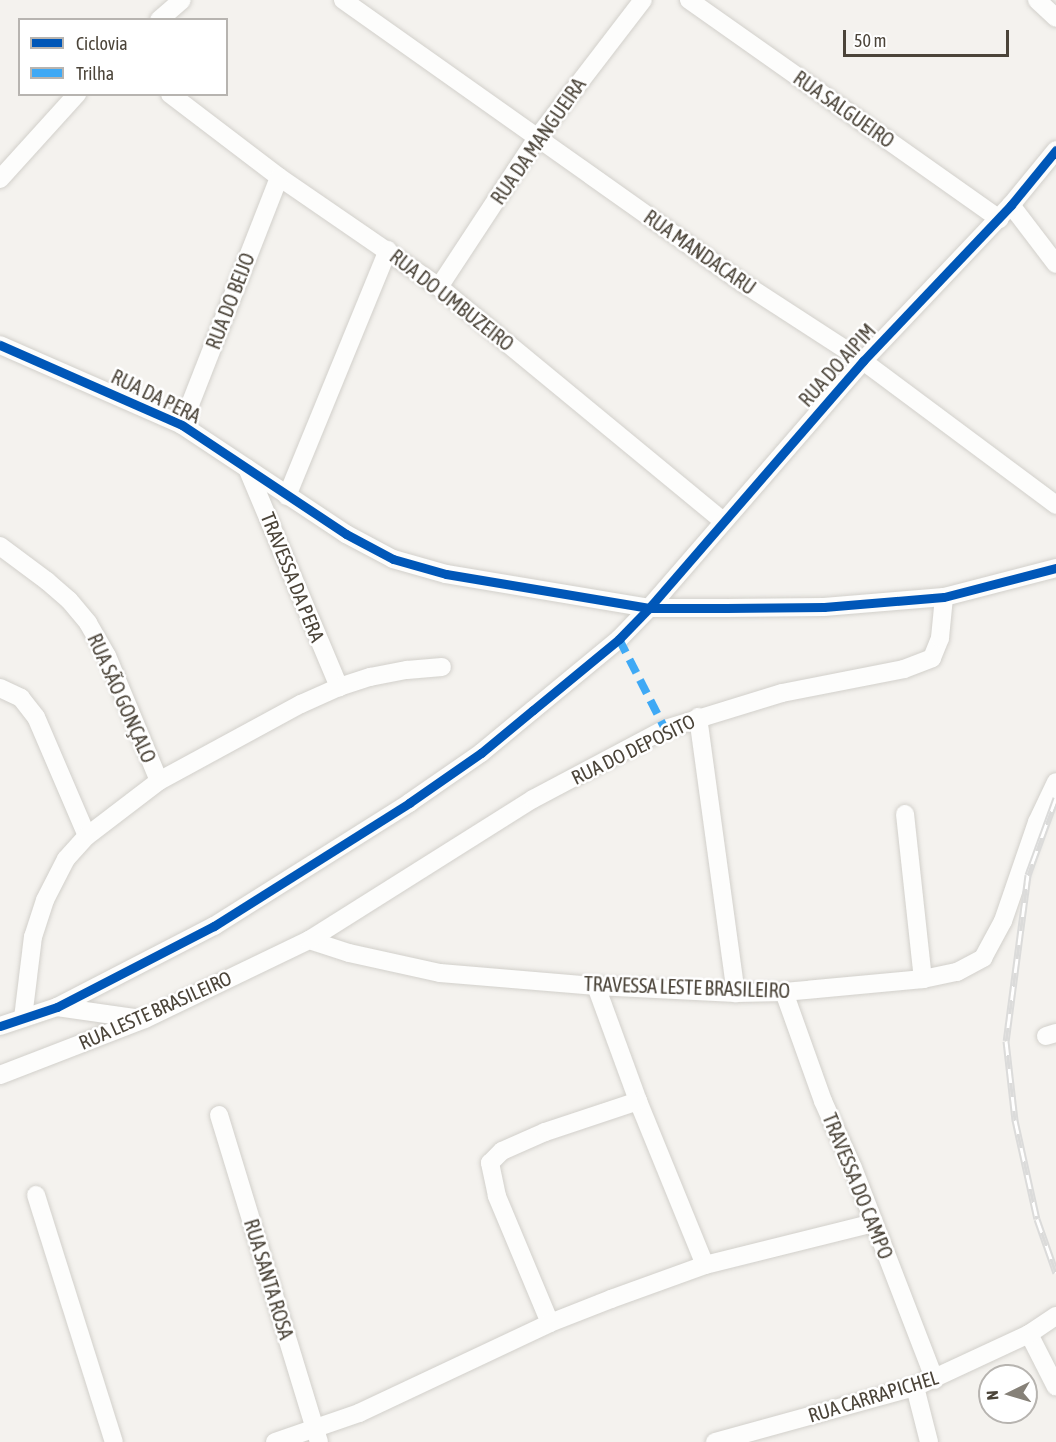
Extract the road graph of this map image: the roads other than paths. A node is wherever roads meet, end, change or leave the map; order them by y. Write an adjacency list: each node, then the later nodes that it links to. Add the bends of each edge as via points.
1 (182, 0): 6 (street)
2 (343, 0): 10 (street, RUA MANDACARU)
3 (643, 0): 10 (street, RUA DA MANGUEIRA)
4 (689, 0): 14 (street, RUA SALGUEIRO)
5 (1037, 0): 7 (street)
6 (161, 18)
7 (1056, 18)
8 (75, 96): 13 (street)
9 (173, 96): 12 (street, RUA DO UMBUZEIRO)
10 (537, 138): 17 (street, RUA DA MANGUEIRA); 19 (street, RUA MANDACARU, via 743,283)
11 (1056, 150): 14 (street, RUA DO AIPIM)
12 (279, 177): 15 (street, RUA DO UMBUZEIRO); 20 (street, RUA DO BEIJO)
13 (0, 179)
14 (1005, 212): 16 (street, RUA SALGUEIRO); 19 (street, RUA DO AIPIM)
15 (388, 250): 17 (street, RUA DO UMBUZEIRO); 22 (street)
16 (1056, 264)
17 (439, 287): 24 (street, RUA DO UMBUZEIRO)
18 (0, 345): 20 (street, RUA DA PERA)
19 (864, 361): 23 (street, RUA MANDACARU); 24 (street, RUA DO AIPIM)
20 (182, 424): 21 (street, RUA DA PERA)
21 (247, 468): 22 (street, RUA DA PERA); 30 (street, TRAVESSA DA PERA)
22 (287, 496): 28 (street, RUA DA PERA, via 355,539 393,559 422,568)
23 (1056, 505)
24 (723, 521): 28 (street, RUA DO AIPIM)
25 (0, 546): 33 (street, RUA SÃO GONÇALO, via 47,581 88,622 107,656)
26 (1056, 568): 27 (street, RUA DA PERA)
27 (944, 597): 28 (street, RUA DA PERA, via 824,607); 32 (street, RUA DO DEPOSITO, via 940,638 932,658 904,669 782,693)
28 (649, 608): 42 (street, RUA DO AIPIM, via 619,639 481,753 409,803 214,926)
29 (442, 667): 30 (street, via 407,670)
30 (339, 687): 33 (street)
31 (0, 688): 36 (street, via 29,705)
32 (698, 717): 37 (street, RUA DO DEPOSITO, via 612,755 533,799); 41 (street)
33 (159, 781): 36 (street)
34 (1056, 782): 38 (street, TRAVESSA LESTE BRASILEIRO, via 1037,822 1003,921 983,957 957,972)
35 (905, 814): 38 (street)
36 (87, 836): 43 (street, via 66,859 45,900 33,937)
37 (309, 940): 39 (street, TRAVESSA LESTE BRASILEIRO, via 440,973); 44 (street, RUA LESTE BRASILEIRO)
38 (923, 979): 40 (street, TRAVESSA LESTE BRASILEIRO)
39 (596, 986): 41 (street, TRAVESSA LESTE BRASILEIRO); 47 (street)
40 (784, 992): 41 (street, TRAVESSA LESTE BRASILEIRO); 50 (street, TRAVESSA DO CAMPO, via 823,1101)
41 (736, 993)
42 (57, 1007): 43 (street, RUA DO AIPIM); 44 (street)
43 (23, 1018): 45 (street, RUA DO AIPIM)
44 (146, 1019): 46 (street, RUA LESTE BRASILEIRO)
45 (0, 1026)
46 (0, 1075)
47 (638, 1101): 51 (street); 53 (street, via 545,1132 502,1151 490,1163 497,1196)
48 (219, 1115): 58 (street, RUA SANTA ROSA)
49 (36, 1195): 59 (street)
50 (874, 1223): 51 (street); 55 (street, TRAVESSA DO CAMPO)
51 (705, 1265): 53 (street)
52 (1056, 1316): 54 (street, RUA CARRAPICHEL)
53 (550, 1323): 58 (street)
54 (1029, 1334): 55 (street, RUA CARRAPICHEL); 57 (street)
55 (935, 1380): 56 (street, RUA CARRAPICHEL)
56 (915, 1387): 61 (street, RUA CARRAPICHEL); 62 (street)
57 (1056, 1387)
58 (317, 1435): 60 (street)
59 (114, 1442)
60 (275, 1442)
61 (715, 1442)
62 (929, 1442)

